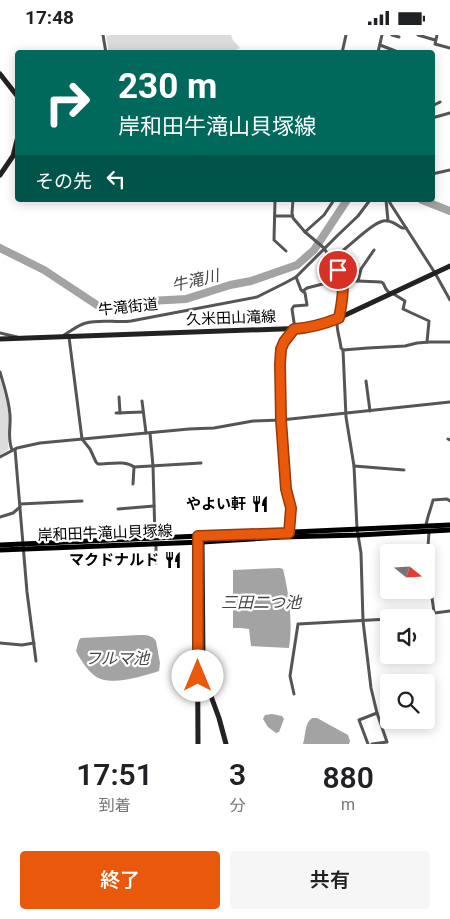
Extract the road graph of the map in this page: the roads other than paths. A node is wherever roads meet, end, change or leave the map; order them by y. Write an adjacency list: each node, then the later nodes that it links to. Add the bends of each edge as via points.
1 (103, 35): 11 (street)
2 (346, 35): 12 (street)
3 (382, 35): 9 (street)
4 (392, 35): 7 (street)
5 (418, 35): 8 (street)
6 (436, 35): 8 (street)
7 (399, 37)
8 (435, 40): 10 (street, via 435,44)
9 (380, 45): 13 (street); 14 (street)
10 (450, 48)
11 (106, 50)
12 (343, 50)
13 (379, 50)
14 (393, 50)
15 (0, 73): 16 (street)
16 (15, 93)
17 (440, 102): 18 (street)
18 (435, 104)
19 (450, 113): 20 (street)
20 (435, 117)
21 (15, 150): 24 (street)
22 (450, 171): 23 (street)
23 (435, 174)
24 (0, 175)
25 (275, 202): 32 (street)
26 (293, 202): 31 (street)
27 (333, 202): 35 (street)
28 (368, 202): 36 (street, 牛滝街道)
29 (387, 202): 33 (street)
30 (389, 202): 34 (street)
31 (292, 215): 32 (street); 35 (street)
32 (275, 216): 38 (street, via 274,240)
33 (388, 221): 34 (street); 39 (street, via 378,222)
34 (406, 228): 41 (street)
35 (305, 232): 36 (street)
36 (324, 248): 39 (street); 42 (street, 牛滝街道)
37 (374, 250): 44 (street, via 360,269)
38 (286, 251)
39 (331, 259): 43 (street)
40 (450, 266): 41 (street, 久米田山滝線)
41 (434, 273): 46 (street, 久米田山滝線); 47 (street)
42 (296, 277): 45 (street); 51 (street, 牛滝街道, via 257,297 123,322 84,323)
43 (342, 280): 44 (street); 45 (street); 48 (street)
44 (358, 281): 46 (street, via 381,282)
45 (303, 291): 49 (street, via 307,305 292,309)
46 (391, 293): 48 (street, 久米田山滝線); 55 (street, via 405,301 403,309 429,321)
47 (450, 300)
48 (338, 318): 49 (street, 久米田山滝線); 57 (street)
49 (294, 329): 52 (street, 久米田山滝線); 66 (street, via 281,349)
50 (0, 333): 54 (street)
51 (62, 337): 52 (street, 久米田山滝線); 54 (street, 久米田山滝線)
52 (69, 337): 68 (street)
53 (0, 339): 54 (street, 久米田山滝線)
54 (20, 339)
55 (427, 342): 56 (street); 57 (street)
56 (450, 342)
57 (343, 350): 65 (street)
58 (0, 372): 69 (street, via 10,416 9,443)
59 (366, 381): 63 (street)
60 (119, 397): 64 (street, via 118,413)
61 (142, 401): 64 (street)
62 (450, 401): 63 (street)
63 (370, 411): 65 (street)
64 (143, 412): 67 (street)
65 (346, 413): 66 (street); 73 (street)
66 (281, 420): 67 (street); 87 (street, via 286,489 291,508)
67 (148, 433): 68 (street); 72 (street)
68 (82, 439): 69 (street, via 29,445); 74 (street, via 96,463)
69 (14, 450): 70 (street); 79 (street)
70 (0, 457)
71 (201, 463): 72 (street)
72 (153, 465): 74 (street); 80 (street)
73 (354, 466): 75 (street); 84 (street)
74 (134, 467): 76 (street)
75 (401, 469)
76 (133, 484)
77 (82, 501): 79 (street)
78 (450, 501): 85 (street, via 433,500 427,515)
79 (20, 506): 82 (street, via 13,513); 92 (street)
80 (154, 506): 81 (street); 90 (street)
81 (118, 509)
82 (0, 517)
83 (450, 525): 85 (main road, 岸和田牛滝山貝塚線)
84 (357, 529): 85 (main road, 岸和田牛滝山貝塚線); 87 (main road, 岸和田牛滝山貝塚線); 88 (street)
85 (427, 529): 86 (main road, 岸和田牛滝山貝塚線); 88 (main road, 岸和田牛滝山貝塚線); 95 (street)
86 (450, 530)
87 (289, 533): 89 (main road, 岸和田牛滝山貝塚線)
88 (359, 535): 89 (main road, 岸和田牛滝山貝塚線); 99 (street)
89 (200, 539): 90 (main road, 岸和田牛滝山貝塚線); 105 (street); 106 (street, via 203,663)
90 (156, 541): 92 (main road, 岸和田牛滝山貝塚線); 94 (street)
91 (0, 545): 92 (main road, 岸和田牛滝山貝塚線)
92 (23, 547): 93 (main road, 岸和田牛滝山貝塚線); 101 (street)
93 (0, 550)
94 (156, 563)
95 (434, 609)
96 (450, 611): 97 (street)
97 (435, 613)
98 (380, 620): 99 (street)
99 (363, 621): 103 (street, via 298,624 290,676); 104 (street)
100 (0, 643): 101 (street)
101 (34, 643): 102 (street)
102 (36, 661)
103 (294, 695)
104 (377, 713): 107 (street, via 359,720); 108 (street, via 387,742)
105 (198, 744)
106 (226, 744)
107 (368, 744)
108 (372, 744)

